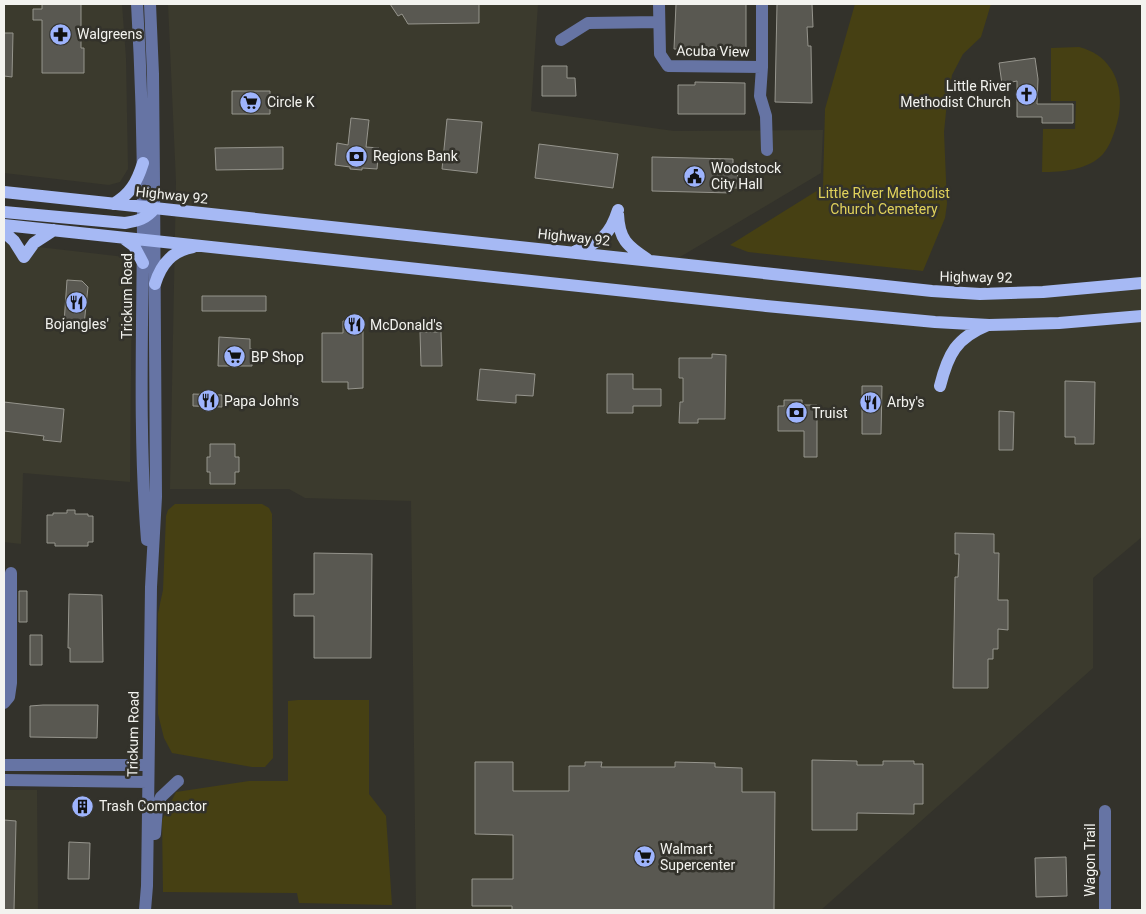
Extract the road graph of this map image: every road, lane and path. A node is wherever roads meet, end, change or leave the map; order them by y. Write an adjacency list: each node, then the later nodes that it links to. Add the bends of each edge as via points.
1 (137, 4): 9 (street, Trickum Road)
2 (150, 4): 13 (street, Trickum Road, via 153,74)
3 (659, 4): 5 (street, Acuba View)
4 (762, 4): 7 (street, Acuba View)
5 (658, 22): 6 (street, via 588,23); 7 (street, Acuba View, via 660,54 668,66)
6 (561, 40)
7 (762, 67): 8 (street, Acuba View, via 760,96 766,116)
8 (767, 150)
9 (143, 163): 11 (main road, via 133,188); 13 (street, Trickum Road)
10 (4, 192): 11 (main road, Highway 92)
11 (113, 204): 13 (main road, Highway 92)
12 (4, 212): 13 (main road, via 112,223 125,223)
13 (147, 212): 18 (street, Trickum Road); 20 (main road, Highway 92)
14 (4, 225): 15 (main road)
15 (54, 230): 16 (main road, via 34,243 24,257); 17 (main road)
16 (4, 232)
17 (121, 238): 18 (main road); 22 (main road, via 134,246)
18 (149, 240): 19 (main road); 22 (street, Trickum Road); 24 (street, Trickum Road)
19 (200, 246): 24 (main road, via 182,250 167,260); 26 (main road, via 766,306)
20 (574, 252): 21 (main road, Highway 92); 21 (main road, via 601,240 611,228 618,210 624,240)
21 (649, 260): 23 (main road, Highway 92, via 980,294)
22 (143, 263): 29 (street, Trickum Road, via 142,446)
23 (1142, 283)
24 (155, 284): 29 (street, Trickum Road, via 156,497)
25 (1142, 316): 26 (main road)
26 (989, 325): 27 (main road, via 959,342 946,363)
27 (940, 386)
28 (11, 573): 30 (street, via 11,683 9,697)
29 (151, 587): 32 (street, Trickum Road)
30 (4, 703)
31 (4, 765): 32 (street)
32 (148, 765): 35 (street, Trickum Road)
33 (4, 780): 35 (street)
34 (178, 781): 37 (street, via 160,797 157,807 153,875)
35 (148, 782): 37 (street, Trickum Road)
36 (1105, 811): 39 (street, Wagon Trail)
37 (147, 885): 38 (street, Trickum Road)
38 (145, 910)
39 (1105, 910)

